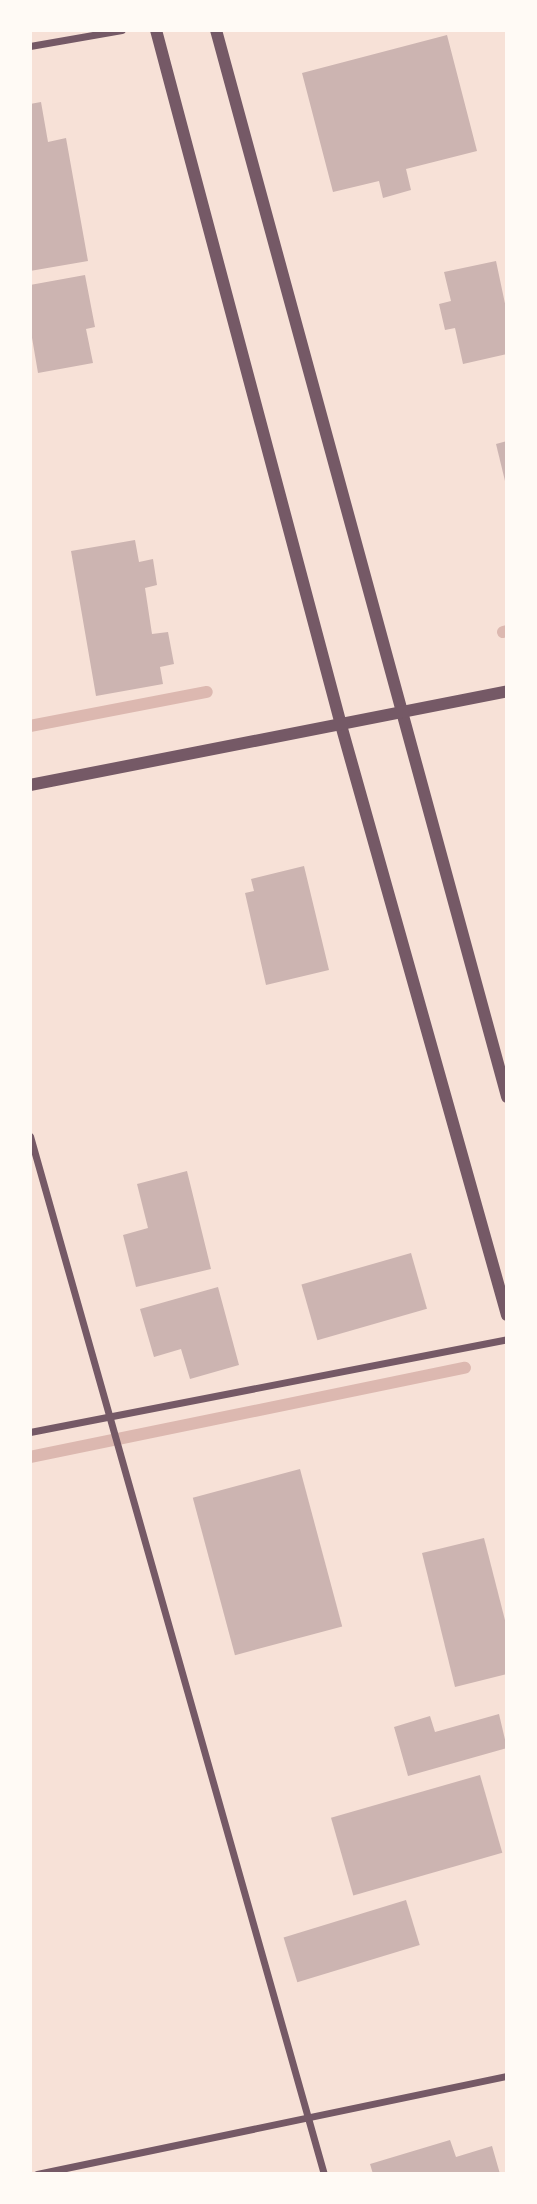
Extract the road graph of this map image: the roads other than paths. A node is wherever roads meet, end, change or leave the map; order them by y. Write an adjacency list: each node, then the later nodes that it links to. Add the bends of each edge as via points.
1 (122, 30): 4 (street)
2 (156, 30): 7 (street)
3 (216, 30): 6 (street)
4 (30, 46)
5 (507, 691): 6 (street)
6 (404, 712): 7 (street); 9 (street)
7 (341, 725): 8 (street); 11 (street)
8 (30, 785)
9 (507, 1097)
10 (30, 1136): 13 (street)
11 (507, 1315)
12 (507, 1339): 13 (street)
13 (111, 1416): 14 (street); 16 (street)
14 (30, 1432)
15 (507, 2076): 16 (street)
16 (308, 2118): 17 (street); 18 (street)
17 (37, 2174)
18 (324, 2174)

